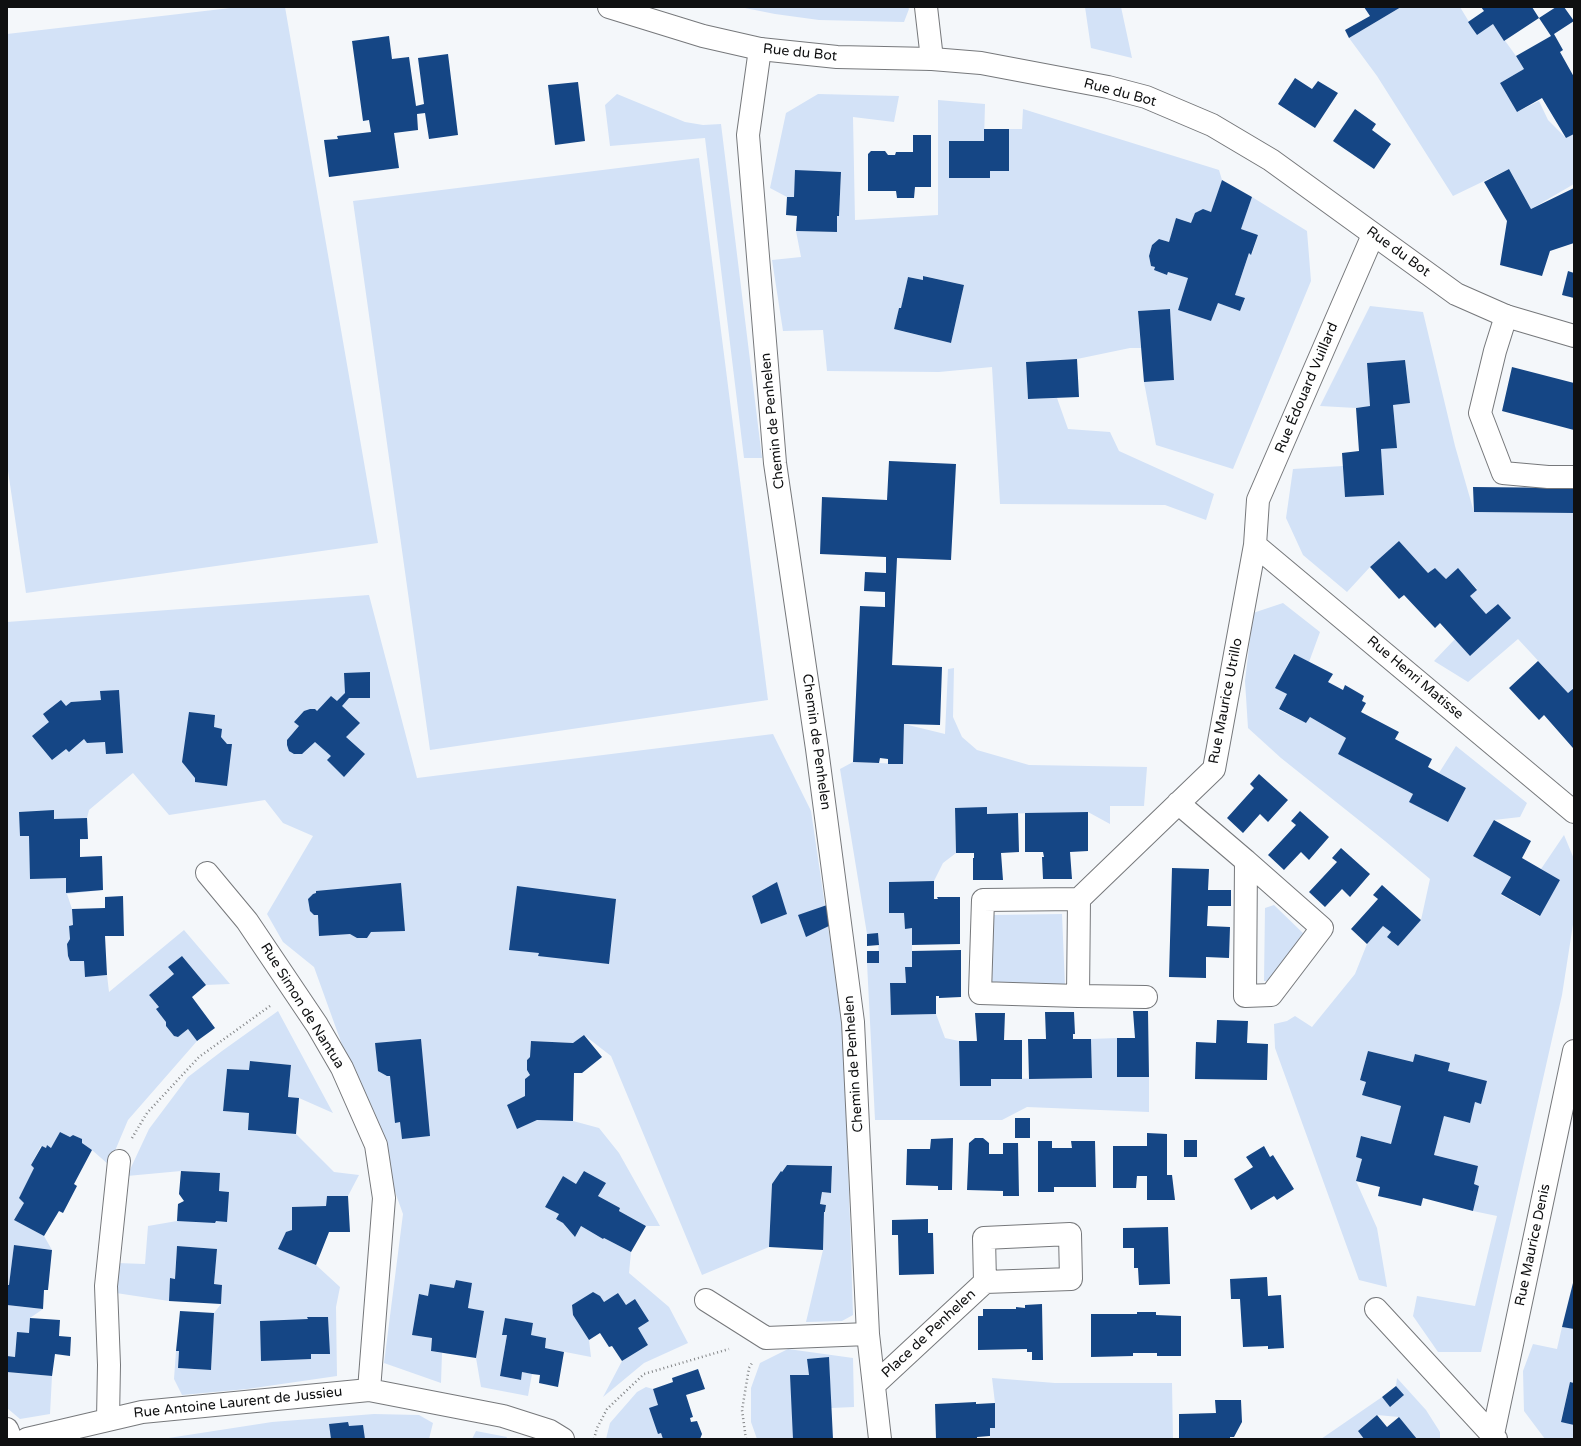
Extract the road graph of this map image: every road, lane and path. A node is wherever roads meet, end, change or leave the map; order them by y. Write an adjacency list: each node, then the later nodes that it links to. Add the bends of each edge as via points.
1 (609, 7): 3 (street, Rue du Bot, via 703,36)
2 (926, 7): 4 (street)
3 (760, 49): 4 (street, Rue du Bot, via 837,57); 23 (street, Chemin de Penhelen, via 748,134 775,463 817,749 853,1022)
4 (932, 59): 5 (street, Rue du Bot, via 980,63 1108,87 1146,97 1212,125 1265,156)
5 (1374, 235): 6 (street, Rue du Bot, via 1456,294); 9 (street, Rue Édouard Vuillard, via 1258,500)
6 (1506, 316): 7 (street, Rue du Bot); 8 (street, via 1480,413 1503,473)
7 (1574, 336)
8 (1574, 477)
9 (1256, 545): 10 (street, Rue Maurice Utrillo, via 1214,769); 11 (street, Rue Henri Matisse)
10 (1178, 803): 12 (street); 14 (street, Rue Maurice Utrillo)
11 (1574, 812)
12 (1246, 861): 12 (street, via 1245,996 1271,995 1322,928)
13 (206, 873): 15 (street, Rue Simon de Nantua, via 247,921)
14 (1079, 899): 16 (street); 16 (street, via 983,900 980,993)
15 (294, 989): 19 (path, via 199,1057 147,1113); 26 (street, Rue Simon de Nantua, via 342,1068 376,1145 384,1198)
16 (1078, 996): 17 (street)
17 (1146, 997)
18 (1574, 1051): 29 (street, Rue Maurice Denis)
19 (119, 1161): 27 (street, via 106,1286 110,1365)
20 (985, 1282): 25 (street, Place de Penhelen)
21 (706, 1300): 24 (street)
22 (1376, 1309): 29 (street)
23 (868, 1334): 24 (street); 25 (street, Chemin de Penhelen)
24 (766, 1338): 33 (path, via 644,1374 607,1409); 34 (path, via 749,1368 742,1410)
25 (874, 1385): 35 (street, Chemin de Penhelen)
26 (369, 1390): 27 (street, Rue Antoine Laurent de Jussieu, via 142,1412); 32 (street, Rue Antoine Laurent de Jussieu, via 503,1416 550,1431)
27 (108, 1419): 31 (street, Rue Antoine Laurent de Jussieu)
28 (7, 1429): 30 (street)
29 (1494, 1438)
30 (11, 1439)
31 (27, 1439)
32 (563, 1439)
33 (594, 1439)
34 (746, 1439)
35 (880, 1439)

